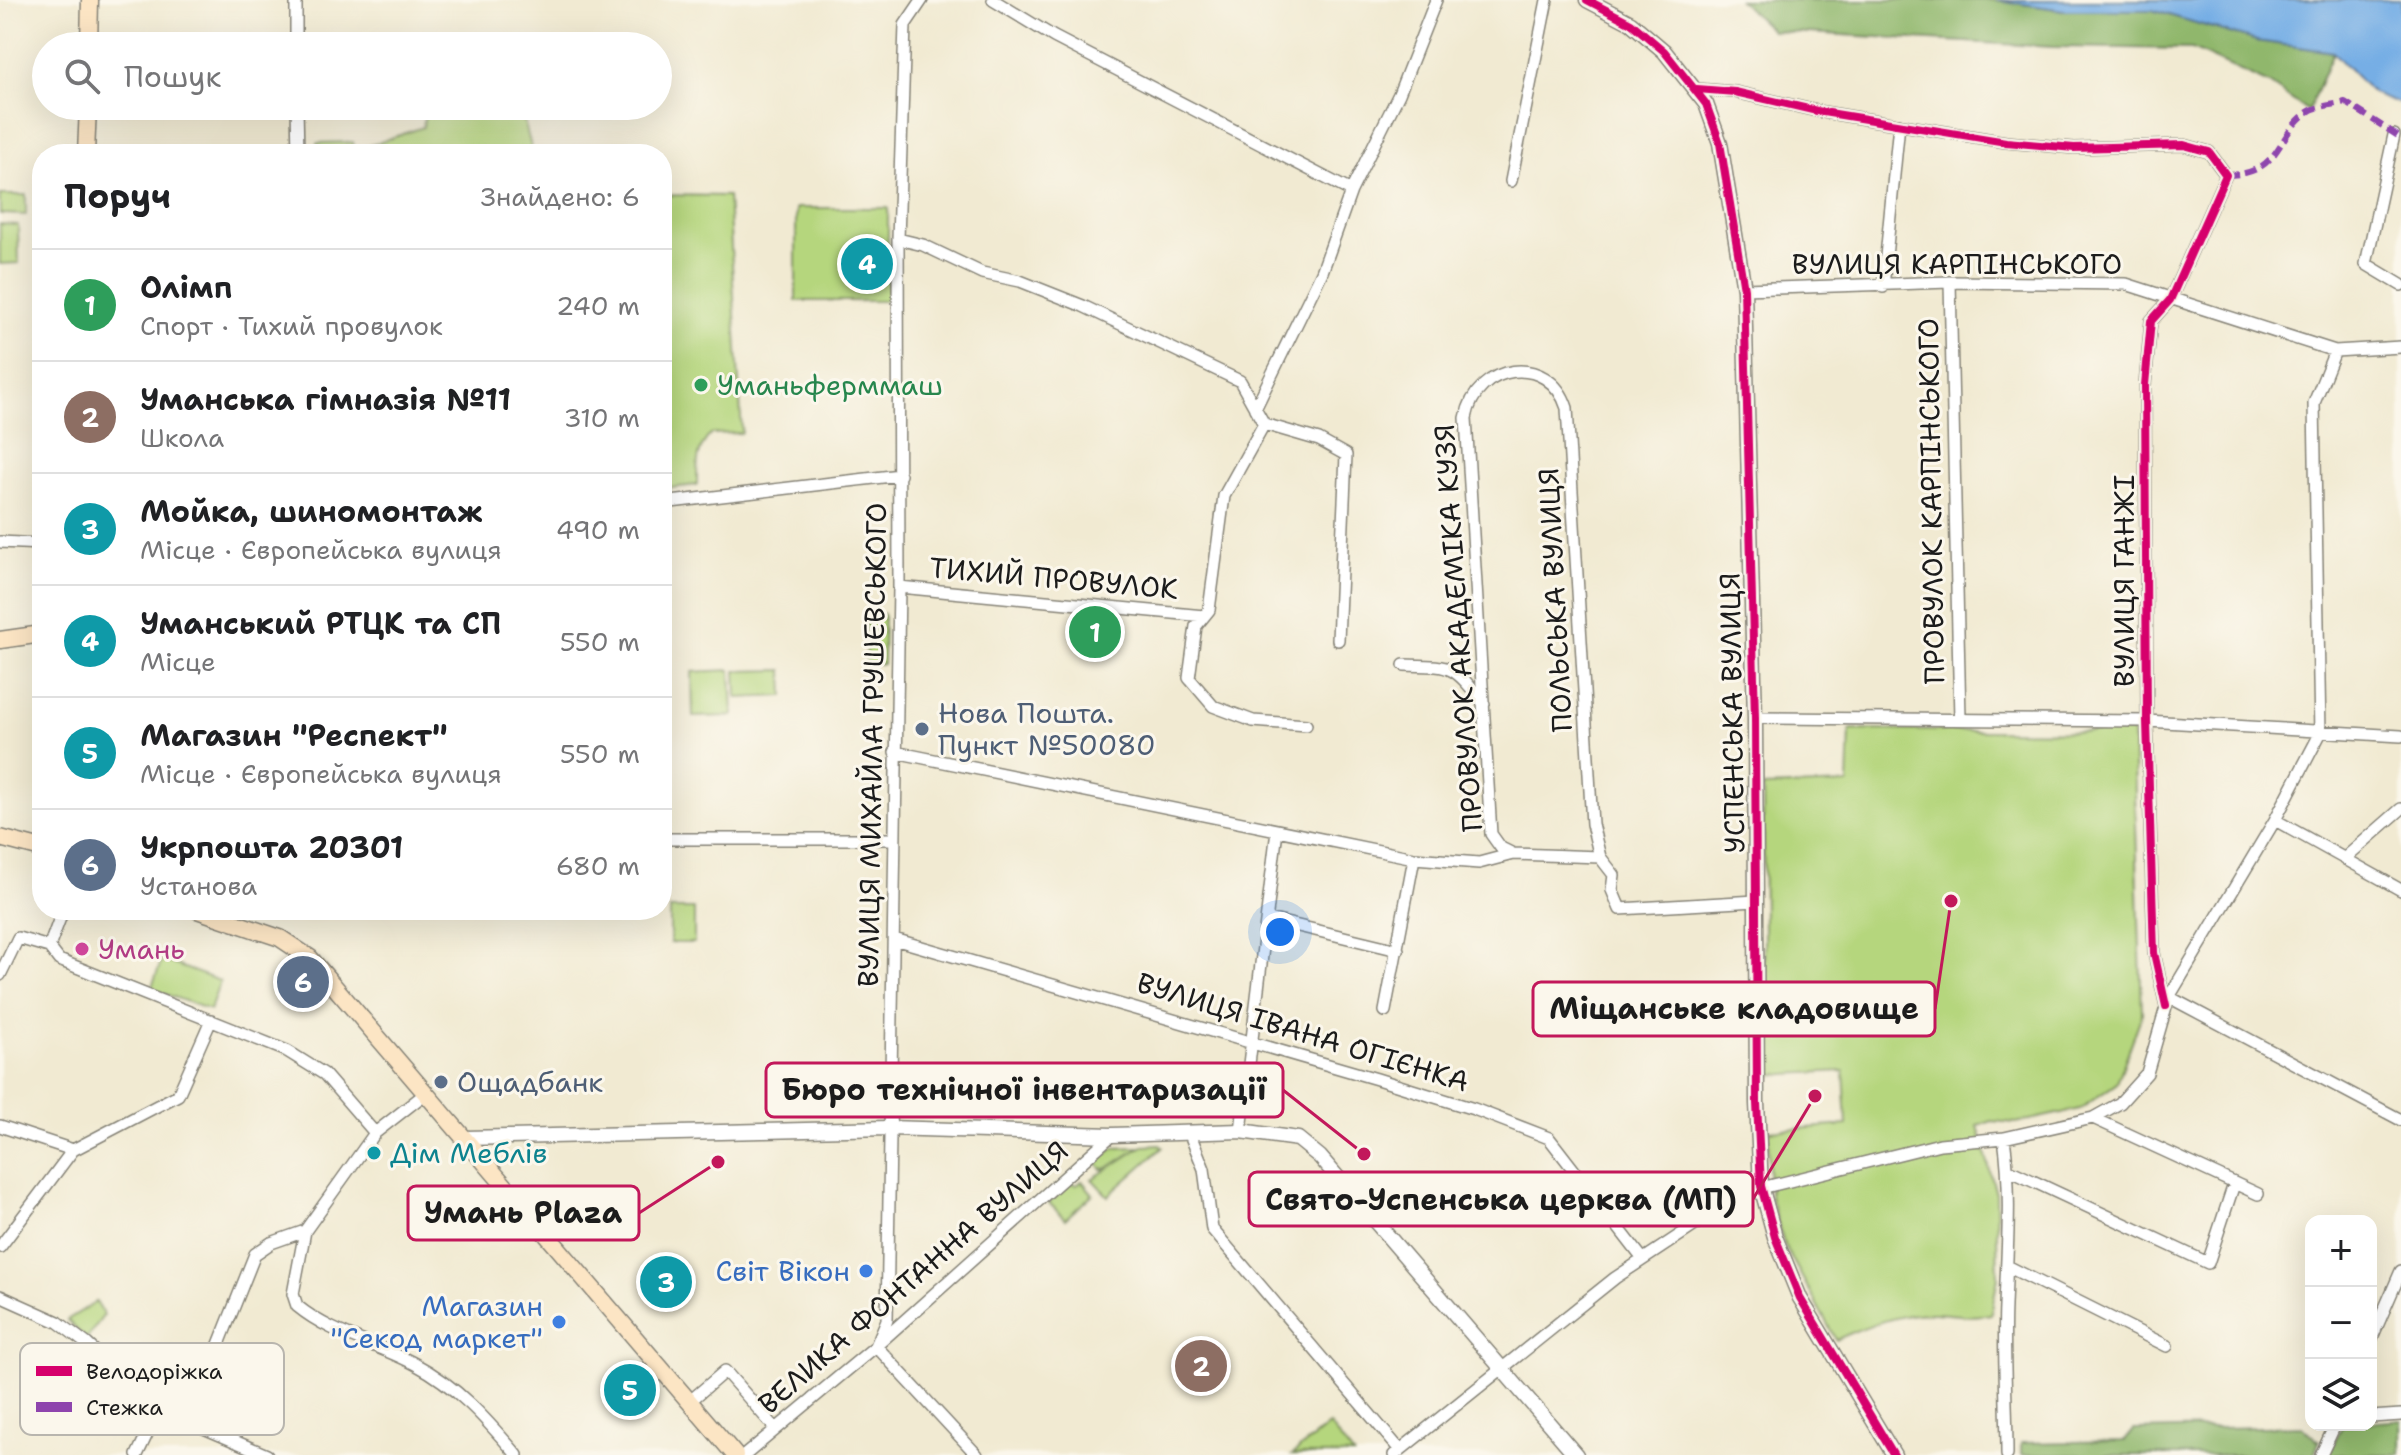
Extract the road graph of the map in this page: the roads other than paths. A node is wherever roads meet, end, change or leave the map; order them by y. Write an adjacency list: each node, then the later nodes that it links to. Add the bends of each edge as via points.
1 (90, 0): 8 (main road)
2 (296, 0): 9 (street)
3 (922, 0): 19 (street, ВУЛИЦЯ МИХАЙЛА ГРУШЕВСЬКОГО, via 905,25)
4 (993, 0): 18 (street)
5 (1436, 0): 18 (street, via 1399,94)
6 (1547, 0): 17 (street)
7 (1587, 0): 10 (street, УСПЕНСЬКА ВУЛИЦЯ, via 1648,36)
8 (89, 32)
9 (296, 32)
10 (1697, 89): 13 (street); 23 (street, УСПЕНСЬКА ВУЛИЦЯ, via 1720,143)
11 (87, 120): 15 (main road)
12 (297, 120): 16 (street)
13 (1899, 124): 22 (street); 25 (street, via 2006,142 2074,148 2184,145 2209,152 2226,175)
14 (2394, 135): 21 (street, via 2366,264)
15 (86, 144)
16 (298, 144)
17 (1511, 181)
18 (1351, 191): 30 (street, via 1322,272)
19 (898, 239): 30 (street, via 1083,306 1240,381); 32 (street, ВУЛИЦЯ МИХАЙЛА ГРУШЕВСЬКОГО)
20 (1950, 282): 22 (street, ВУЛИЦЯ КАРПІНСЬКОГО); 24 (street, ВУЛИЦЯ КАРПІНСЬКОГО, via 2095,282); 44 (street, ПРОВУЛОК КАРПІНСЬКОГО)
21 (2401, 285)
22 (1883, 287): 23 (street, ВУЛИЦЯ КАРПІНСЬКОГО)
23 (1744, 289): 43 (street, УСПЕНСЬКА ВУЛИЦЯ)
24 (2140, 289): 25 (street, ВУЛИЦЯ КАРПІНСЬКОГО); 26 (street)
25 (2170, 300): 26 (street); 28 (street, ВУЛИЦЯ КАРПІНСЬКОГО)
26 (2151, 321): 45 (street, ВУЛИЦЯ ГАНЖІ, via 2145,385)
27 (2401, 347): 28 (street, ВУЛИЦЯ КАРПІНСЬКОГО)
28 (2335, 351): 47 (street, via 2314,403)
29 (1517, 370): 42 (street, ПРОВУЛОК АКАДЕМІКА КУЗЯ, via 1486,380 1472,397 1466,418); 58 (street, ПОЛЬСЬКА ВУЛИЦЯ, via 1546,377 1567,408 1592,824)
30 (1255, 409): 31 (street)
31 (1264, 424): 37 (street, via 1224,496); 40 (street, via 1319,440 1346,455)
32 (900, 475): 33 (street); 36 (street, ВУЛИЦЯ МИХАЙЛА ГРУШЕВСЬКОГО)
33 (672, 502)
34 (0, 542): 35 (street)
35 (32, 544)
36 (899, 587): 37 (street, ТИХИЙ ПРОВУЛОК); 49 (street, ВУЛИЦЯ МИХАЙЛА ГРУШЕВСЬКОГО)
37 (1204, 616): 46 (street, via 1196,626 1189,678 1213,706 1253,721)
38 (32, 635): 39 (main road)
39 (0, 640)
40 (1338, 640)
41 (1404, 665): 42 (street, via 1453,668)
42 (1484, 704): 57 (street, ПРОВУЛОК АКАДЕМІКА КУЗЯ, via 1491,834)
43 (1755, 718): 44 (street); 62 (street, УСПЕНСЬКА ВУЛИЦЯ)
44 (1960, 719): 45 (street)
45 (2147, 721): 47 (street); 70 (street, ВУЛИЦЯ ГАНЖІ, via 2154,953)
46 (1306, 725)
47 (2320, 734): 48 (street); 51 (street)
48 (2401, 736)
49 (895, 752): 52 (street); 55 (street, ВУЛИЦЯ МИХАЙЛА ГРУШЕВСЬКОГО)
50 (2401, 809): 60 (street)
51 (2275, 820): 60 (street); 70 (street)
52 (1277, 830): 59 (street); 63 (street)
53 (0, 838): 56 (main road)
54 (672, 839): 55 (street)
55 (892, 839): 66 (street, ВУЛИЦЯ МИХАЙЛА ГРУШЕВСЬКОГО)
56 (32, 846)
57 (1513, 854): 58 (street); 59 (street, via 1479,863)
58 (1600, 857): 62 (street, via 1611,869 1620,909)
59 (1414, 858): 68 (street)
60 (2345, 858): 61 (street)
61 (2401, 890)
62 (1756, 901): 88 (street, УСПЕНСЬКА ВУЛИЦЯ)
63 (1269, 919): 68 (street); 73 (street)
64 (59, 920): 67 (street)
65 (227, 920): 74 (main road, via 280,938 310,958)
66 (894, 939): 73 (street, ВУЛИЦЯ ІВАНА ОГІЄНКА); 78 (street, ВУЛИЦЯ МИХАЙЛА ГРУШЕВСЬКОГО)
67 (49, 947): 69 (street, via 18,938); 72 (street, via 59,960)
68 (1398, 950): 71 (street)
69 (0, 975)
70 (2168, 1001): 75 (street, via 2147,1073 2120,1103); 76 (street, via 2330,1079)
71 (1385, 1011)
72 (211, 1020): 81 (street, via 313,1066); 85 (street, via 178,1095)
73 (1254, 1042): 79 (street); 92 (street, ВУЛИЦЯ ІВАНА ОГІЄНКА, via 1474,1109 1549,1138)
74 (426, 1093): 81 (street); 83 (main road)
75 (2093, 1118): 84 (street); 87 (street)
76 (2401, 1120)
77 (0, 1126): 85 (street)
78 (888, 1128): 82 (street); 83 (street); 99 (street, ВУЛИЦЯ МИХАЙЛА ГРУШЕВСЬКОГО, via 887,1320)
79 (1241, 1131): 80 (street); 101 (street, via 1285,1134 1308,1146)
80 (1189, 1132): 82 (street); 109 (street, via 1204,1169 1212,1229)
81 (375, 1133): 90 (street)
82 (1112, 1135): 99 (street, ВЕЛИКА ФОНТАННА ВУЛИЦЯ)
83 (466, 1138): 102 (main road)
84 (2004, 1138): 86 (street); 88 (street, via 1940,1144)
85 (73, 1150): 91 (street)
86 (2009, 1170): 87 (street, via 2208,1263); 93 (street)
87 (2234, 1184): 89 (street)
88 (1761, 1186): 92 (street, via 1727,1201); 117 (street, УСПЕНСЬКА ВУЛИЦЯ, via 1800,1298)
89 (2258, 1194)
90 (305, 1231): 98 (street, via 255,1254); 112 (street, via 293,1294 297,1306 360,1343 430,1373 474,1405)
91 (0, 1247)
92 (1642, 1258): 101 (street)
93 (2009, 1267): 100 (street); 118 (street)
94 (2401, 1271): 96 (street)
95 (0, 1296): 97 (street, via 58,1322)
96 (2377, 1326)
97 (82, 1343)
98 (220, 1343)
99 (876, 1346): 105 (street, ВЕЛИКА ФОНТАННА ВУЛИЦЯ); 115 (street)
100 (2167, 1346)
101 (1501, 1367): 109 (street); 116 (street)
102 (689, 1402): 105 (street, via 725,1371); 113 (main road)
103 (2401, 1415): 104 (street)
104 (2377, 1417)
105 (776, 1429): 114 (street, ВЕЛИКА ФОНТАННА ВУЛИЦЯ)
106 (2332, 1431): 119 (street)
107 (147, 1435): 110 (street)
108 (219, 1435): 111 (street)
109 (1397, 1453)
110 (137, 1455)
111 (267, 1455)
112 (517, 1455)
113 (735, 1455)
114 (745, 1455)
115 (977, 1455)
116 (1576, 1455)
117 (1894, 1455)
118 (2007, 1455)
119 (2321, 1455)

